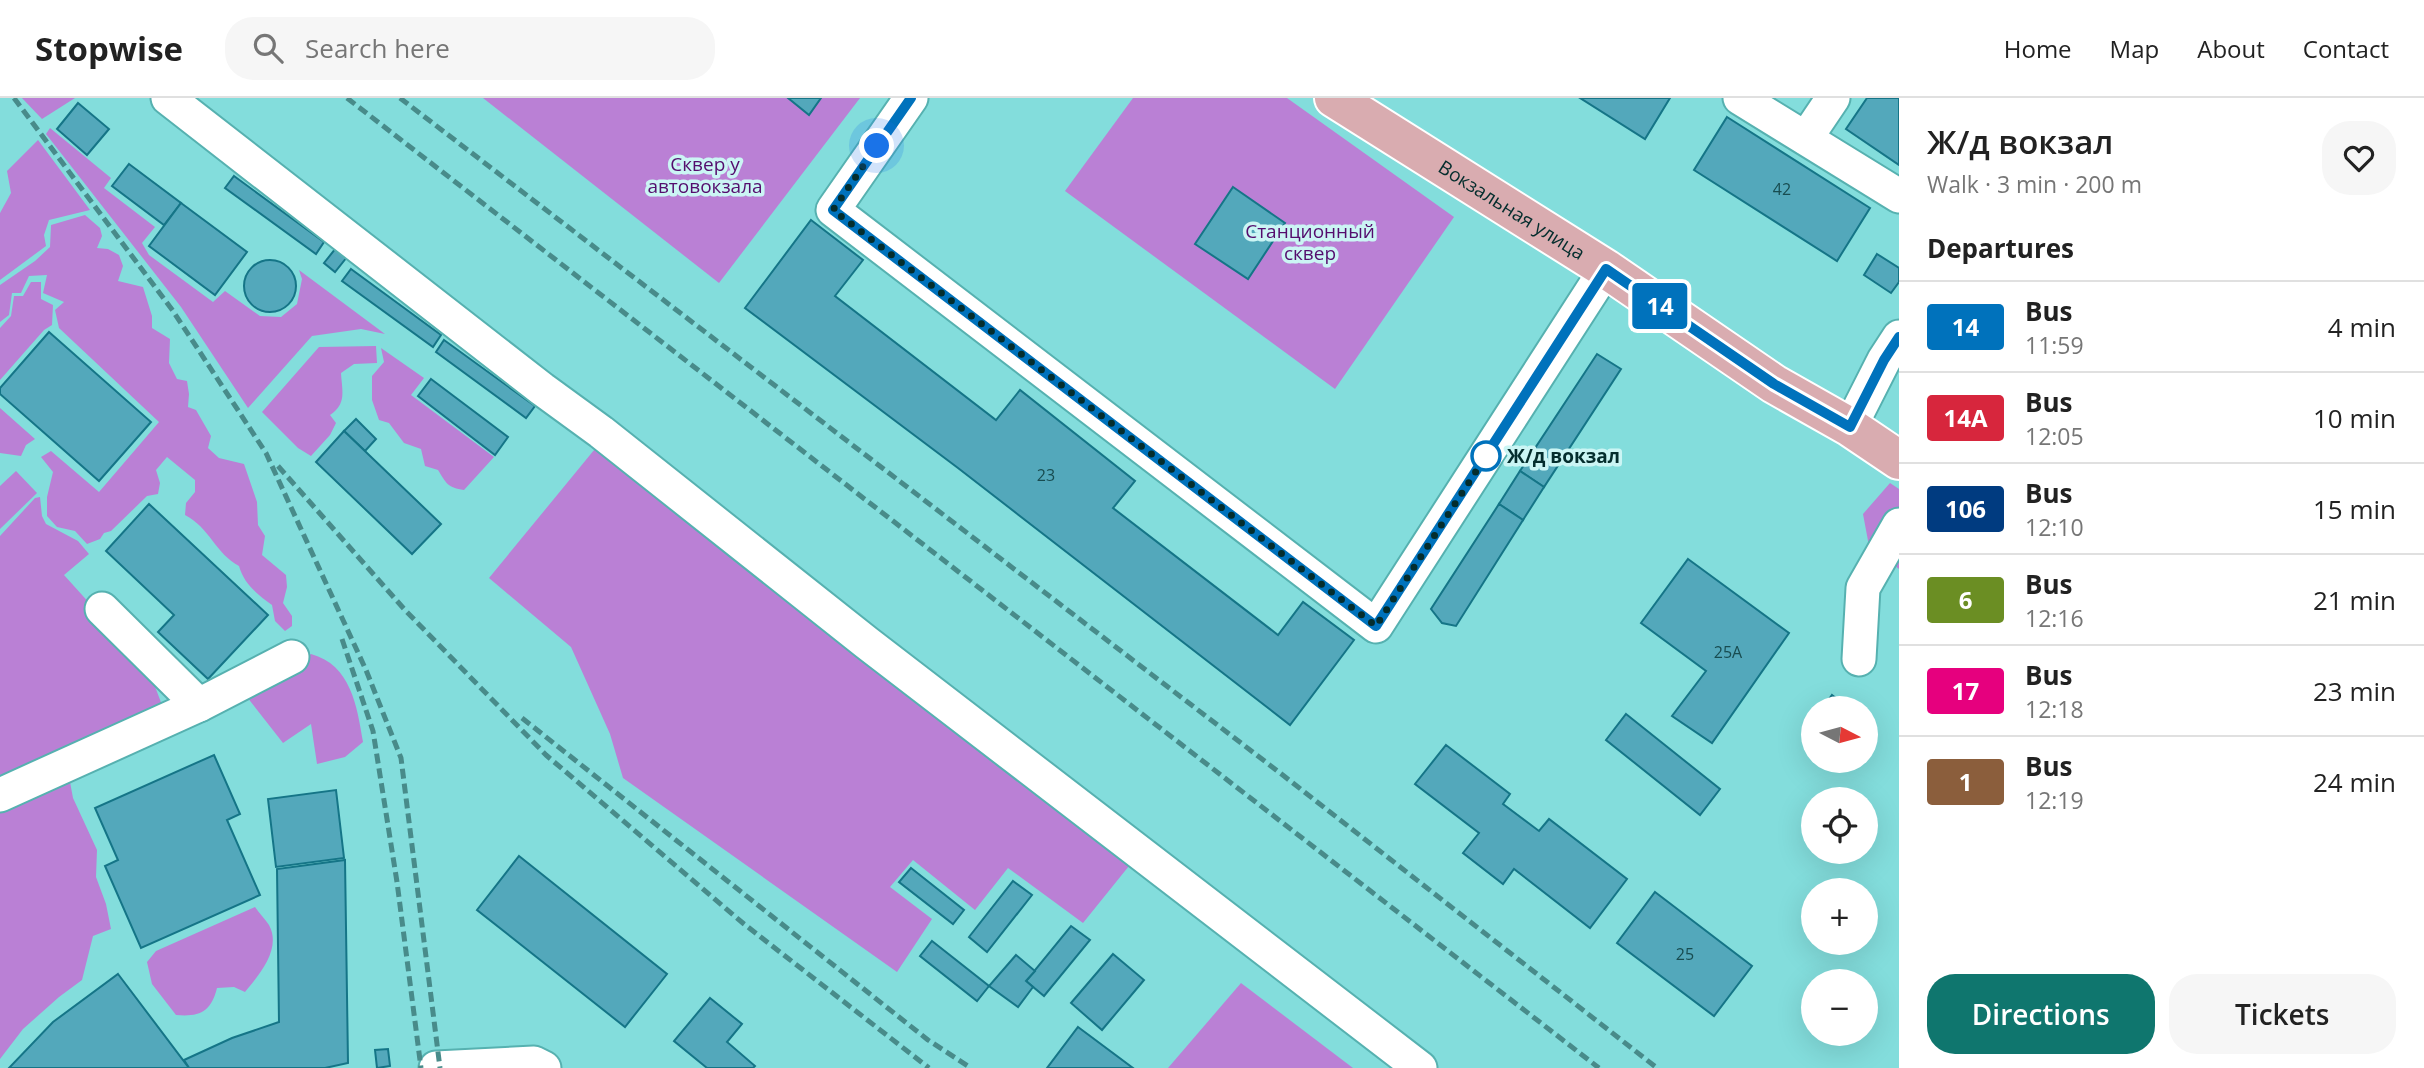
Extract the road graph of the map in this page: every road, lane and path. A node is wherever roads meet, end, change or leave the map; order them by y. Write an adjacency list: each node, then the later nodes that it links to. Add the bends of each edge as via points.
1 (167, 98): 20 (street)
2 (911, 98): 8 (street, via 833,210 1376,626)
3 (1335, 98): 8 (main road, Вокзальная улица)
4 (1740, 98): 6 (street)
5 (1833, 98): 6 (street)
6 (1806, 138): 7 (street)
7 (1899, 196)
8 (1606, 269): 10 (main road, Вокзальная улица, via 1774,384)
9 (1899, 337): 10 (street)
10 (1850, 427): 11 (main road, Вокзальная улица)
11 (1899, 460)
12 (1899, 525): 15 (street, via 1863,588)
13 (102, 609): 16 (street)
14 (292, 657): 16 (street)
15 (1859, 659)
16 (199, 705): 17 (street)
17 (0, 795)
18 (436, 1068): 19 (street, via 534,1063)
19 (544, 1068)
20 (1420, 1068)

